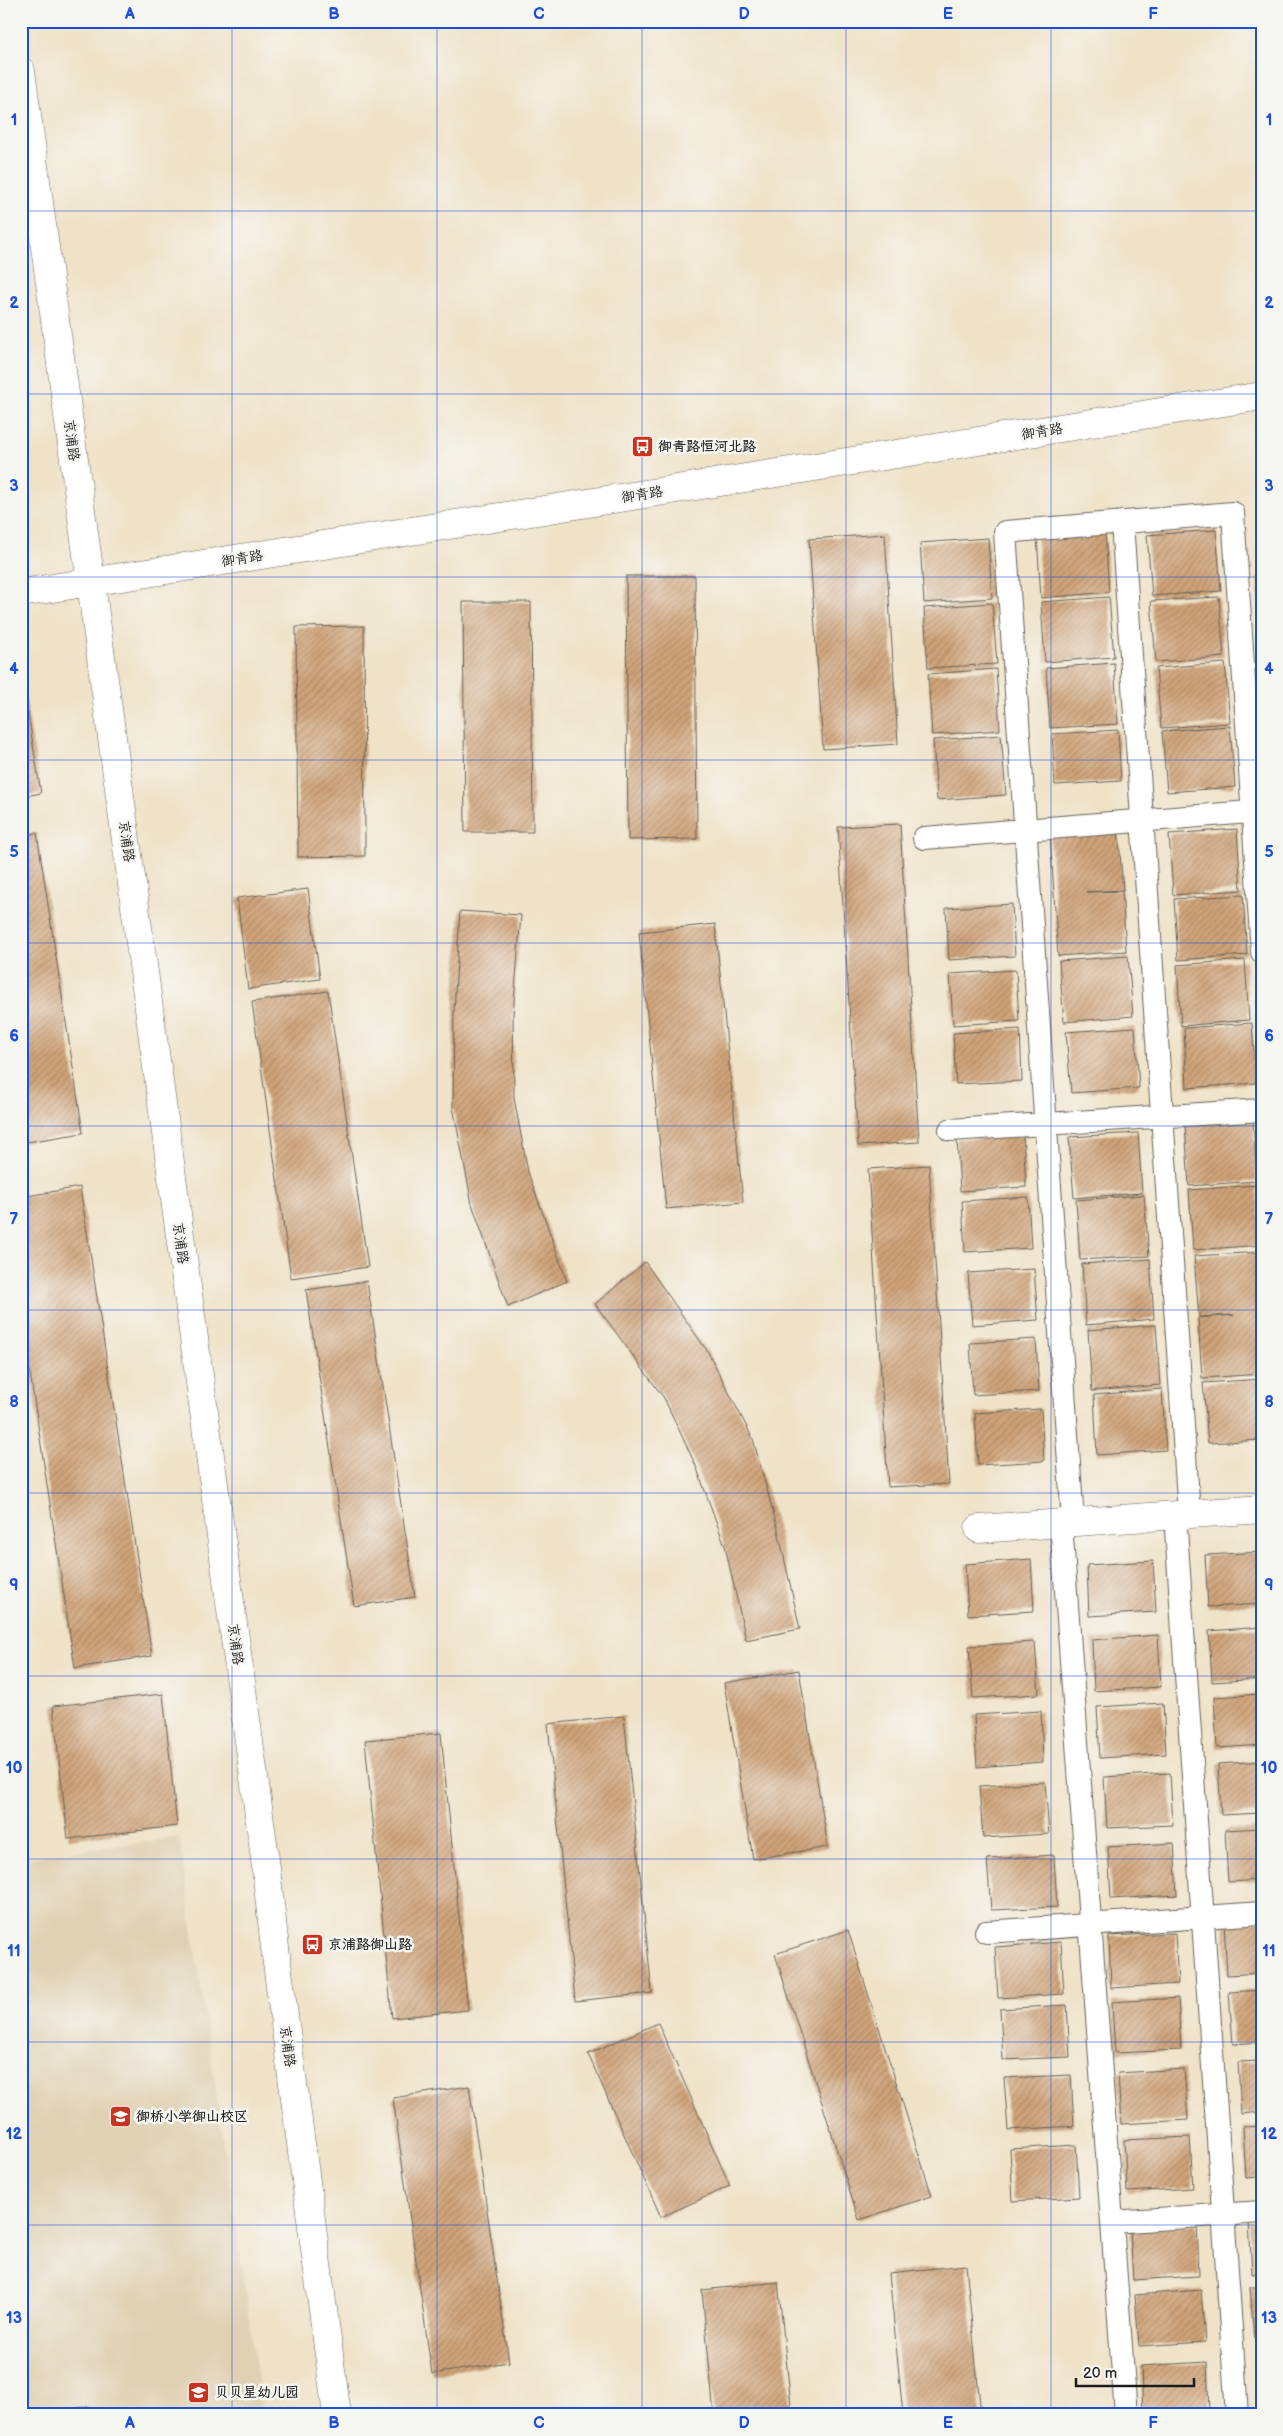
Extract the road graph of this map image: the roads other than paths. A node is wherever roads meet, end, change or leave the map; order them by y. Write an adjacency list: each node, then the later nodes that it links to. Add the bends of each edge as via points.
1 (21, 71): 4 (street, 京浦路)
2 (1262, 396): 4 (street, 御青路)
3 (1122, 522): 6 (lane, via 1233,513); 7 (lane); 8 (lane, via 1005,532)
4 (91, 582): 5 (street, 御青路); 26 (street, 京浦路, via 263,1842)
5 (21, 593)
6 (1257, 811): 7 (lane); 10 (lane)
7 (1142, 820): 8 (lane); 12 (lane)
8 (1025, 830): 9 (lane); 13 (lane)
9 (924, 838)
10 (1262, 952)
11 (1262, 1110): 12 (lane)
12 (1163, 1116): 13 (lane); 16 (lane)
13 (1046, 1124): 14 (lane); 17 (lane)
14 (950, 1130)
15 (1262, 1508): 16 (street)
16 (1182, 1514): 17 (street); 20 (lane)
17 (1067, 1523): 18 (street); 21 (lane)
18 (979, 1529)
19 (1262, 1913): 20 (lane)
20 (1203, 1917): 21 (lane); 24 (lane)
21 (1091, 1925): 22 (lane); 25 (lane)
22 (986, 1932)
23 (1262, 2212): 24 (lane)
24 (1224, 2214): 25 (lane); 28 (lane)
25 (1112, 2222): 27 (lane)
26 (337, 2415)
27 (1126, 2415)
28 (1237, 2415)

